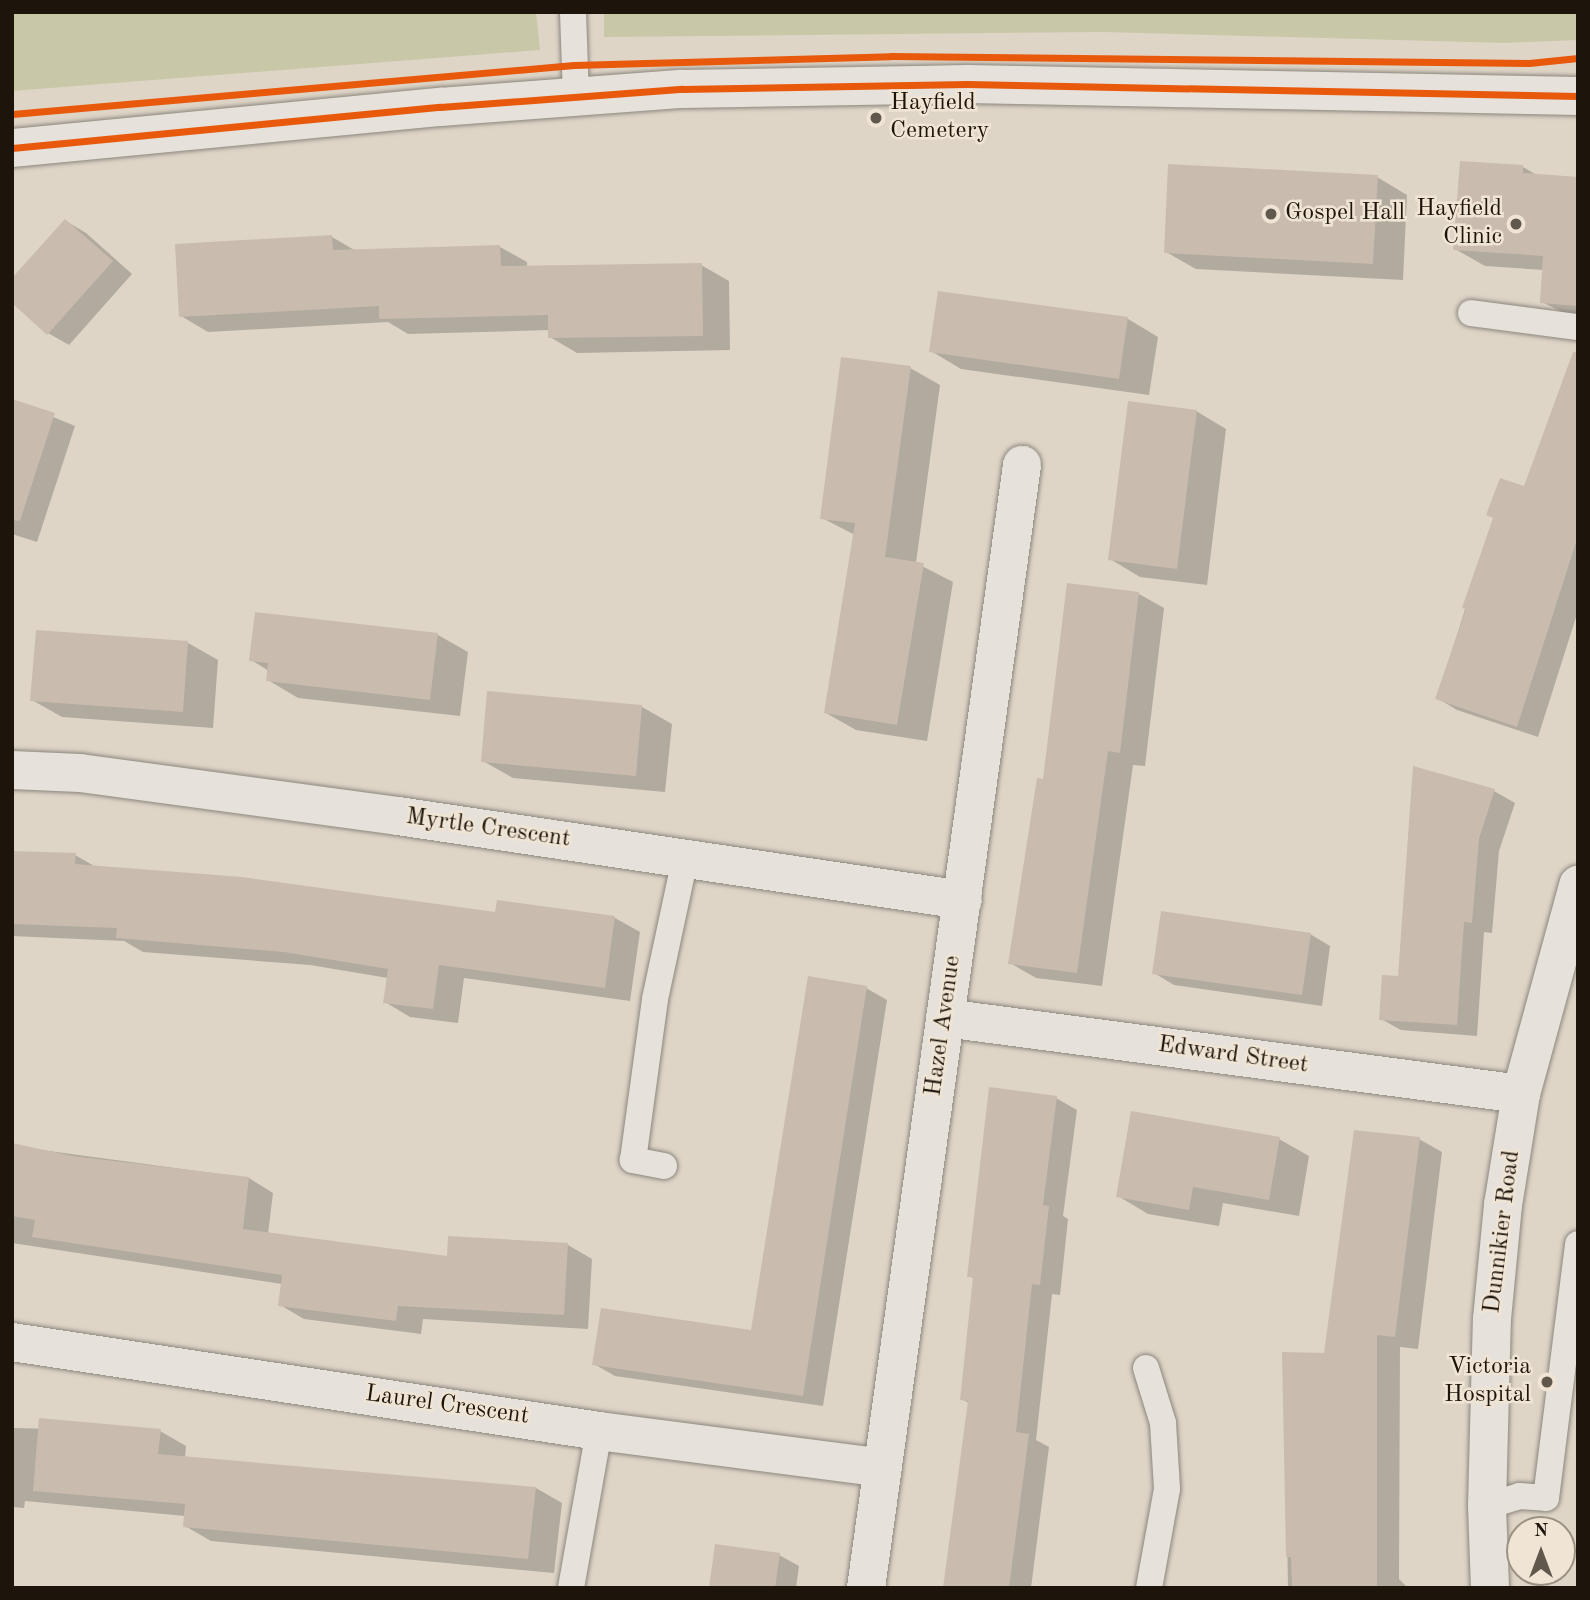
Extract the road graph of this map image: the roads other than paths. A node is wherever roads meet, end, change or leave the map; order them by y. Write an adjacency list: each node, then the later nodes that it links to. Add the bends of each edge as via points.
1 (573, 12): 3 (lane)
2 (1578, 96): 3 (street, via 967,84 682,89)
3 (576, 97): 4 (street)
4 (12, 148)
5 (1471, 313): 6 (lane)
6 (1578, 327)
7 (1022, 465): 11 (street, Hazel Avenue)
8 (12, 771): 9 (street, Myrtle Crescent, via 94,775)
9 (685, 859): 11 (street, Myrtle Crescent); 14 (lane, via 656,999 633,1160)
10 (1578, 885): 13 (street, Dunnikier Road)
11 (963, 900): 12 (street, Hazel Avenue)
12 (945, 1018): 13 (street, Edward Street); 19 (street, Hazel Avenue)
13 (1521, 1094): 20 (street, Dunnikier Road, via 1492,1319)
14 (664, 1166)
15 (1578, 1244): 20 (lane, via 1546,1498 1519,1496)
16 (12, 1342): 18 (street, Laurel Crescent)
17 (1146, 1368): 23 (lane, via 1163,1423 1167,1489)
18 (599, 1431): 19 (street, Laurel Crescent); 21 (lane)
19 (882, 1468): 22 (street, Hazel Avenue)
20 (1487, 1506): 24 (street, Dunnikier Road)
21 (571, 1588)
22 (866, 1588)
23 (1149, 1588)
24 (1490, 1588)

